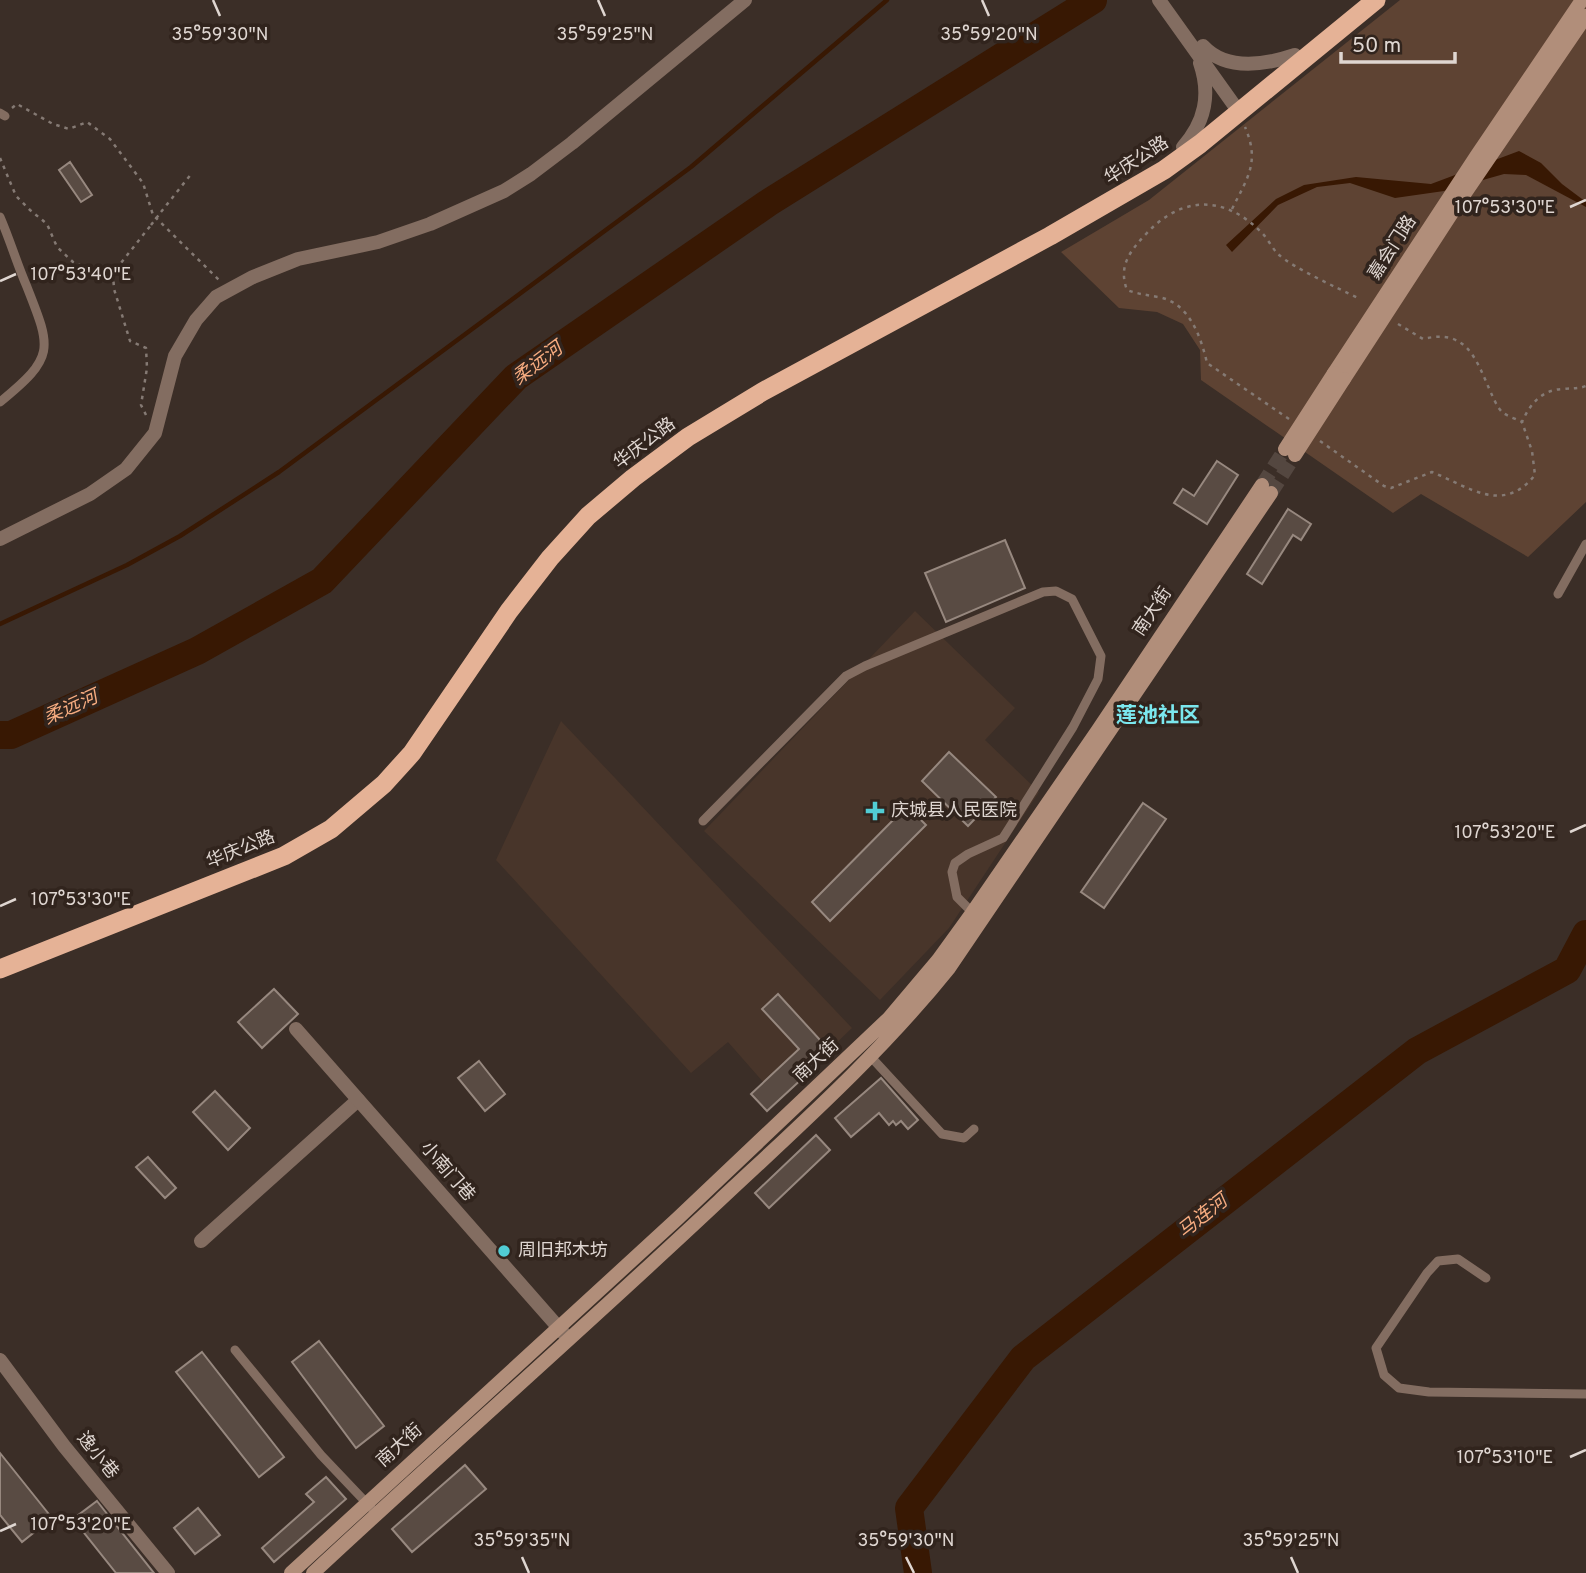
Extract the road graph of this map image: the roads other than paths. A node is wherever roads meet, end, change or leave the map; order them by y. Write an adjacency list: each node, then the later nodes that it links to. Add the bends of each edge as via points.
1 (733, 0): 14 (street, via 567,138)
2 (745, 0): 14 (street)
3 (1158, 0): 9 (street)
4 (1170, 0): 9 (street)
5 (1363, 0): 10 (highway, 华庆公路)
6 (1376, 0): 11 (highway, 华庆公路)
7 (1583, 0): 13 (main road, 嘉会门路)
8 (1586, 16): 13 (main road, 嘉会门路)
9 (1199, 49): 10 (street, via 1249,65); 11 (street); 12 (street, via 1205,107 1197,128)
10 (1295, 55): 11 (highway, 华庆公路)
11 (1240, 106): 12 (highway, 华庆公路); 25 (highway, 华庆公路, via 1172,164 1119,198 762,392 688,437 633,478 588,516 550,558 412,753 331,830 284,856)
12 (1182, 147): 24 (highway, 华庆公路, via 1115,192 757,385 628,471 544,553 406,748 326,822 281,847)
13 (1484, 155): 17 (main road, 嘉会门路, bridge)
14 (531, 174): 19 (street, via 430,224 378,242 298,259 216,297 195,320 175,356 155,433 126,469 90,494)
15 (0, 216): 16 (lane, via 39,316 45,346 37,367)
16 (0, 402)
17 (1290, 452)
18 (1266, 489): 23 (main road, 南大街)
19 (0, 538)
20 (1586, 544): 21 (lane)
21 (1558, 594)
22 (703, 821): 23 (lane, via 846,676 1043,592 1056,591 1072,599 1101,656 1098,679 1003,838 955,863 952,872 957,897)
23 (976, 916): 27 (main road, 南大街, via 949,968); 32 (main road, 南大街, via 862,1046)
24 (0, 960)
25 (0, 969)
26 (296, 1029): 28 (street, 小南门巷)
27 (871, 1057): 29 (lane, via 942,1134 964,1138); 33 (main road, 南大街)
28 (358, 1100): 30 (street); 32 (street, 小南门巷)
29 (974, 1129)
30 (201, 1241)
31 (1486, 1278): 36 (lane, via 1458,1259 1438,1261 1376,1348 1384,1375 1399,1388 1429,1392)
32 (558, 1327): 33 (street, 小南门巷); 37 (main road, 南大街)
33 (569, 1340): 37 (main road, 南大街)
34 (236, 1350): 37 (lane, via 321,1455)
35 (0, 1360): 38 (street, 逸小巷, via 64,1447)
36 (1586, 1394)
37 (372, 1508): 39 (main road, 南大街); 40 (main road, 南大街)
38 (168, 1573)
39 (291, 1573)
40 (313, 1573)

